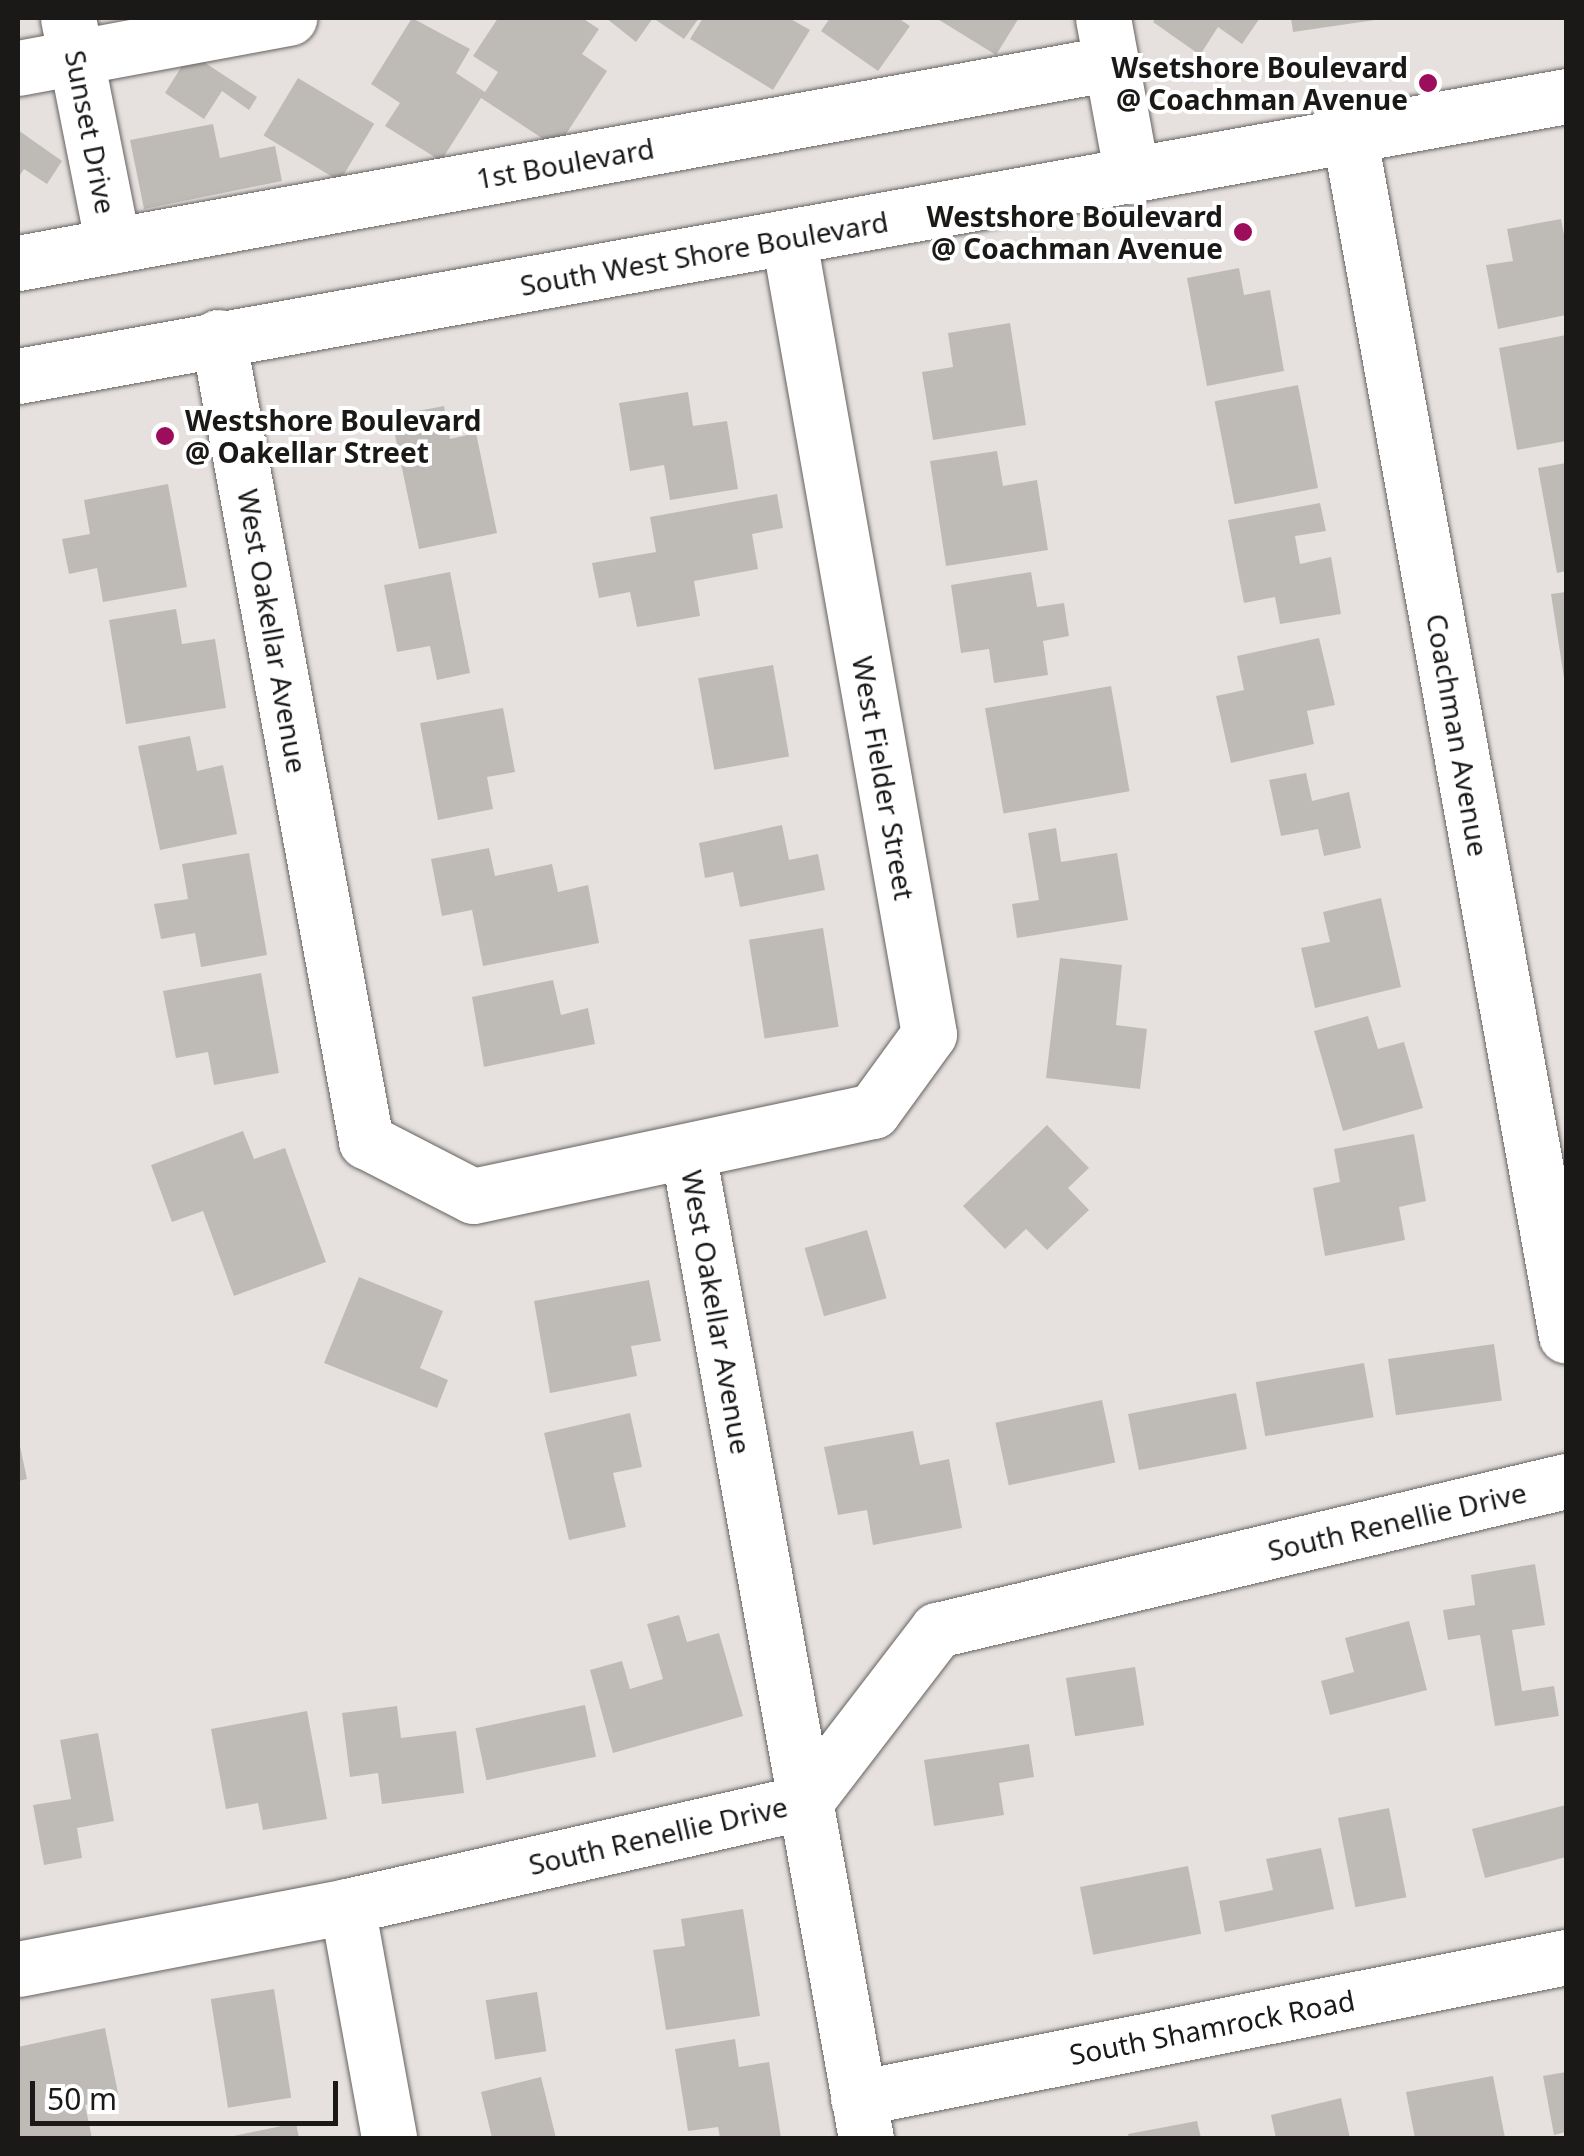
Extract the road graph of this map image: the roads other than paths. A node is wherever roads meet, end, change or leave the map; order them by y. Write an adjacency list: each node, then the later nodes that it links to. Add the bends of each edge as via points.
1 (289, 18): 2 (street)
2 (72, 37): 4 (street); 9 (street, Sunset Drive)
3 (1111, 59): 7 (street); 9 (street, 1st Boulevard)
4 (18, 68)
5 (1566, 96): 6 (street, South West Shore Boulevard)
6 (1349, 133): 7 (street, South West Shore Boulevard); 14 (street, Coachman Avenue)
7 (1132, 176): 8 (street, South West Shore Boulevard)
8 (789, 240): 11 (street, South West Shore Boulevard); 13 (street, West Fielder Street, via 929,1034 874,1112)
9 (113, 246): 10 (street, 1st Boulevard)
10 (18, 263)
11 (218, 336): 12 (street, South West Shore Boulevard); 13 (street, West Oakellar Avenue, via 366,1141 473,1196)
12 (18, 376)
13 (688, 1152): 16 (street, West Oakellar Avenue)
14 (1566, 1336)
15 (1566, 1480): 16 (street, South Renellie Drive, via 937,1630)
16 (805, 1802): 17 (street, South Renellie Drive); 20 (street, West Oakellar Avenue)
17 (347, 1906): 19 (street, South Renellie Drive); 21 (street)
18 (1566, 1957): 20 (street, South Shamrock Road)
19 (18, 1969)
20 (862, 2118)
21 (389, 2138)

